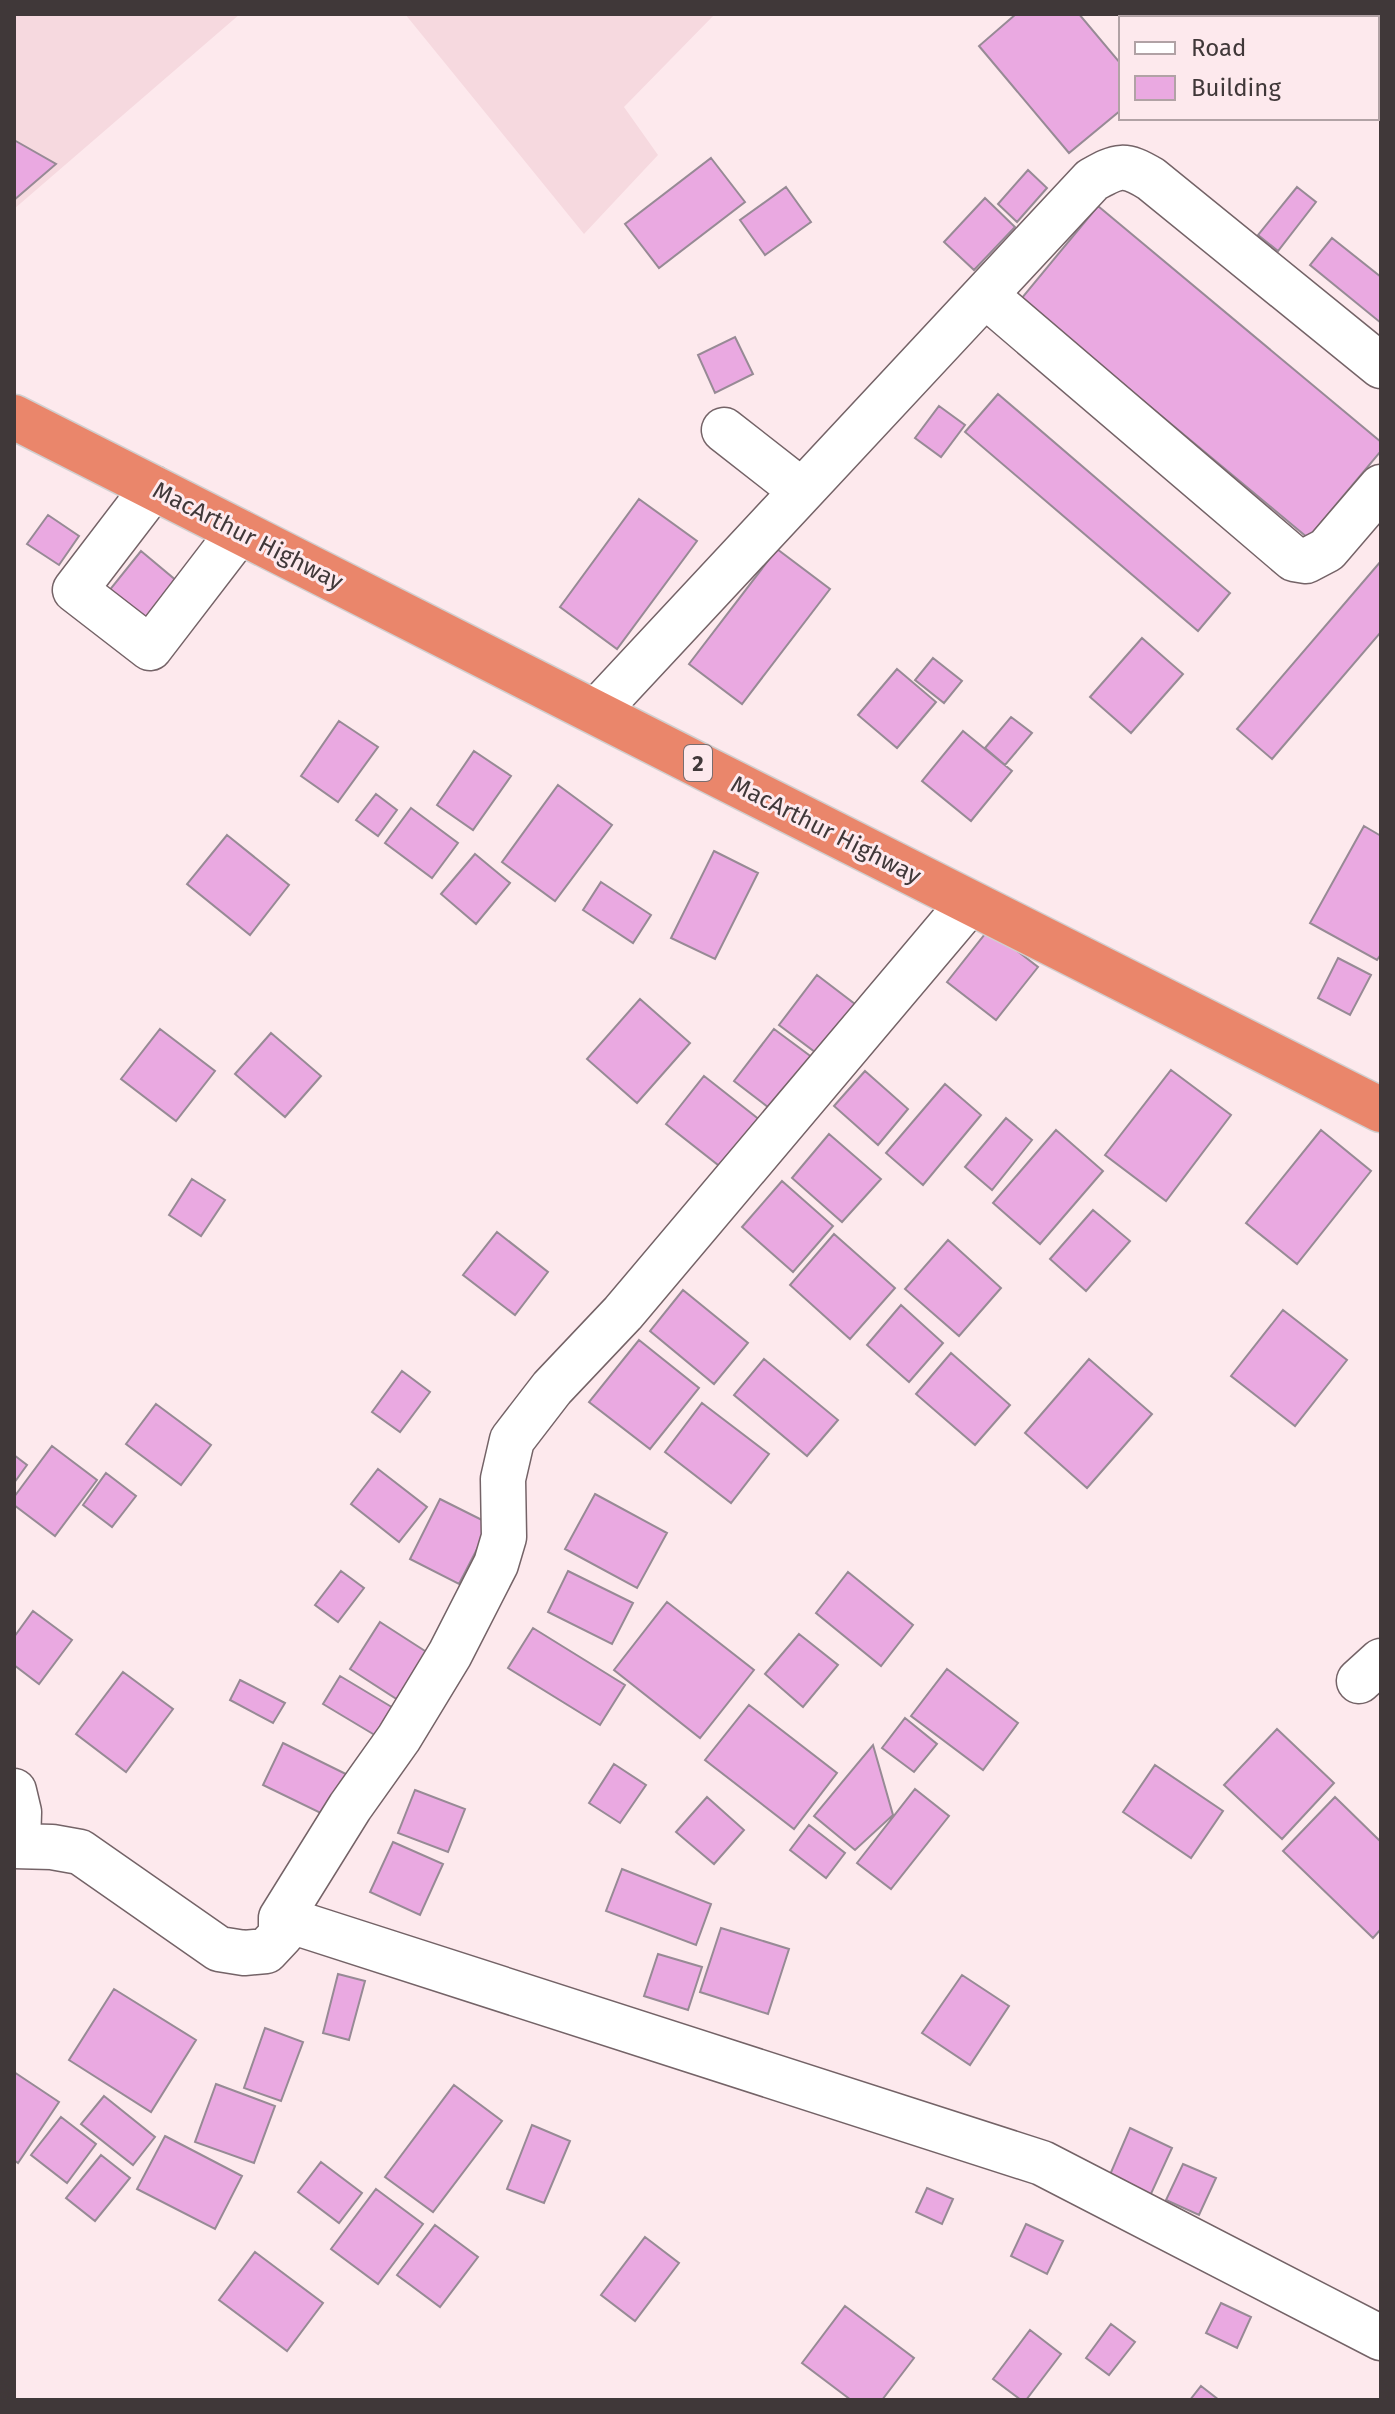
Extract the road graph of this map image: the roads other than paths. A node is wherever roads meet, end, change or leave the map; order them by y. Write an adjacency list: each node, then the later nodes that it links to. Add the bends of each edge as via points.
1 (985, 295): 2 (street, via 1092,180 1120,166 1151,179); 5 (street, via 1294,559 1306,561 1327,550); 7 (street)
2 (1381, 366)
3 (14, 417): 6 (highway, MacArthur Highway / 2)
4 (724, 430): 7 (street)
5 (1381, 487)
6 (153, 488): 8 (highway, MacArthur Highway / 2); 8 (street, via 75,590 150,648)
7 (802, 491): 9 (street)
8 (239, 532): 9 (highway, MacArthur Highway / 2)
9 (596, 712): 10 (highway, MacArthur Highway / 2)
10 (969, 903): 11 (highway, MacArthur Highway / 2); 14 (street, via 512,1440 503,1479 504,1537 496,1564 399,1738)
11 (1381, 1110)
12 (14, 1791): 13 (street, via 19,1812)
13 (16, 1845): 14 (street, via 80,1852 219,1949 266,1951 281,1935)
14 (281, 1918): 15 (street, via 1042,2163)
15 (1381, 2338)

